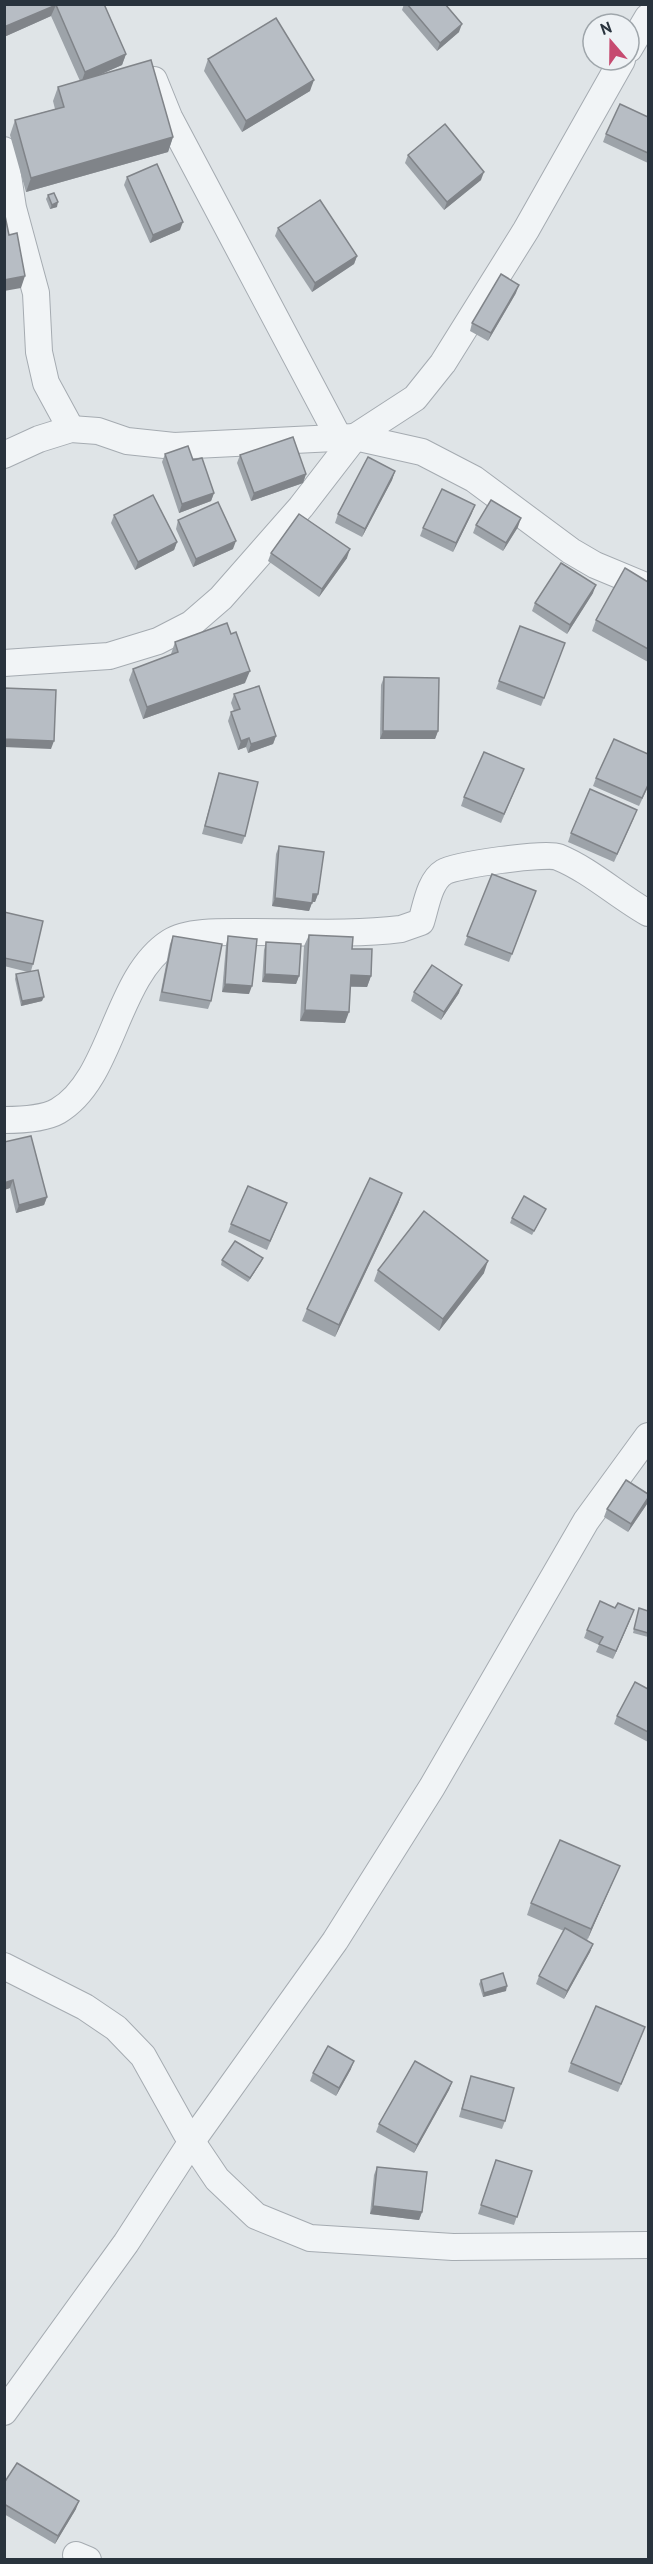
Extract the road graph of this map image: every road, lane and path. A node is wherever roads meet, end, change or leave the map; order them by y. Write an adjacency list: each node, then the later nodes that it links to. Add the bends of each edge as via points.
1 (615, 72): 5 (street, via 526,230 443,363 415,398 384,420)
2 (154, 80): 5 (street, via 169,117)
3 (4, 150): 4 (street, via 13,208 36,293 39,352 46,382)
4 (71, 429): 5 (street, via 174,446); 6 (street)
5 (347, 437): 7 (street, via 422,452 474,479 571,551); 8 (street, via 301,507 221,598 191,624 158,641 109,656)
6 (4, 455)
7 (648, 587)
8 (4, 663)
9 (648, 913): 10 (street, via 555,855 471,864 444,872 435,881 421,922 401,929 205,933 171,940 150,960 132,989 83,1089 58,1112)
10 (4, 1120)
11 (648, 1436): 13 (street, via 586,1521 432,1787 335,1941)
12 (4, 1966): 13 (street, via 85,2007 116,2028 143,2056)
13 (192, 2141): 14 (street, via 217,2179 256,2216 310,2238 453,2247); 15 (street, via 126,2243)
14 (648, 2245)
15 (4, 2412)

